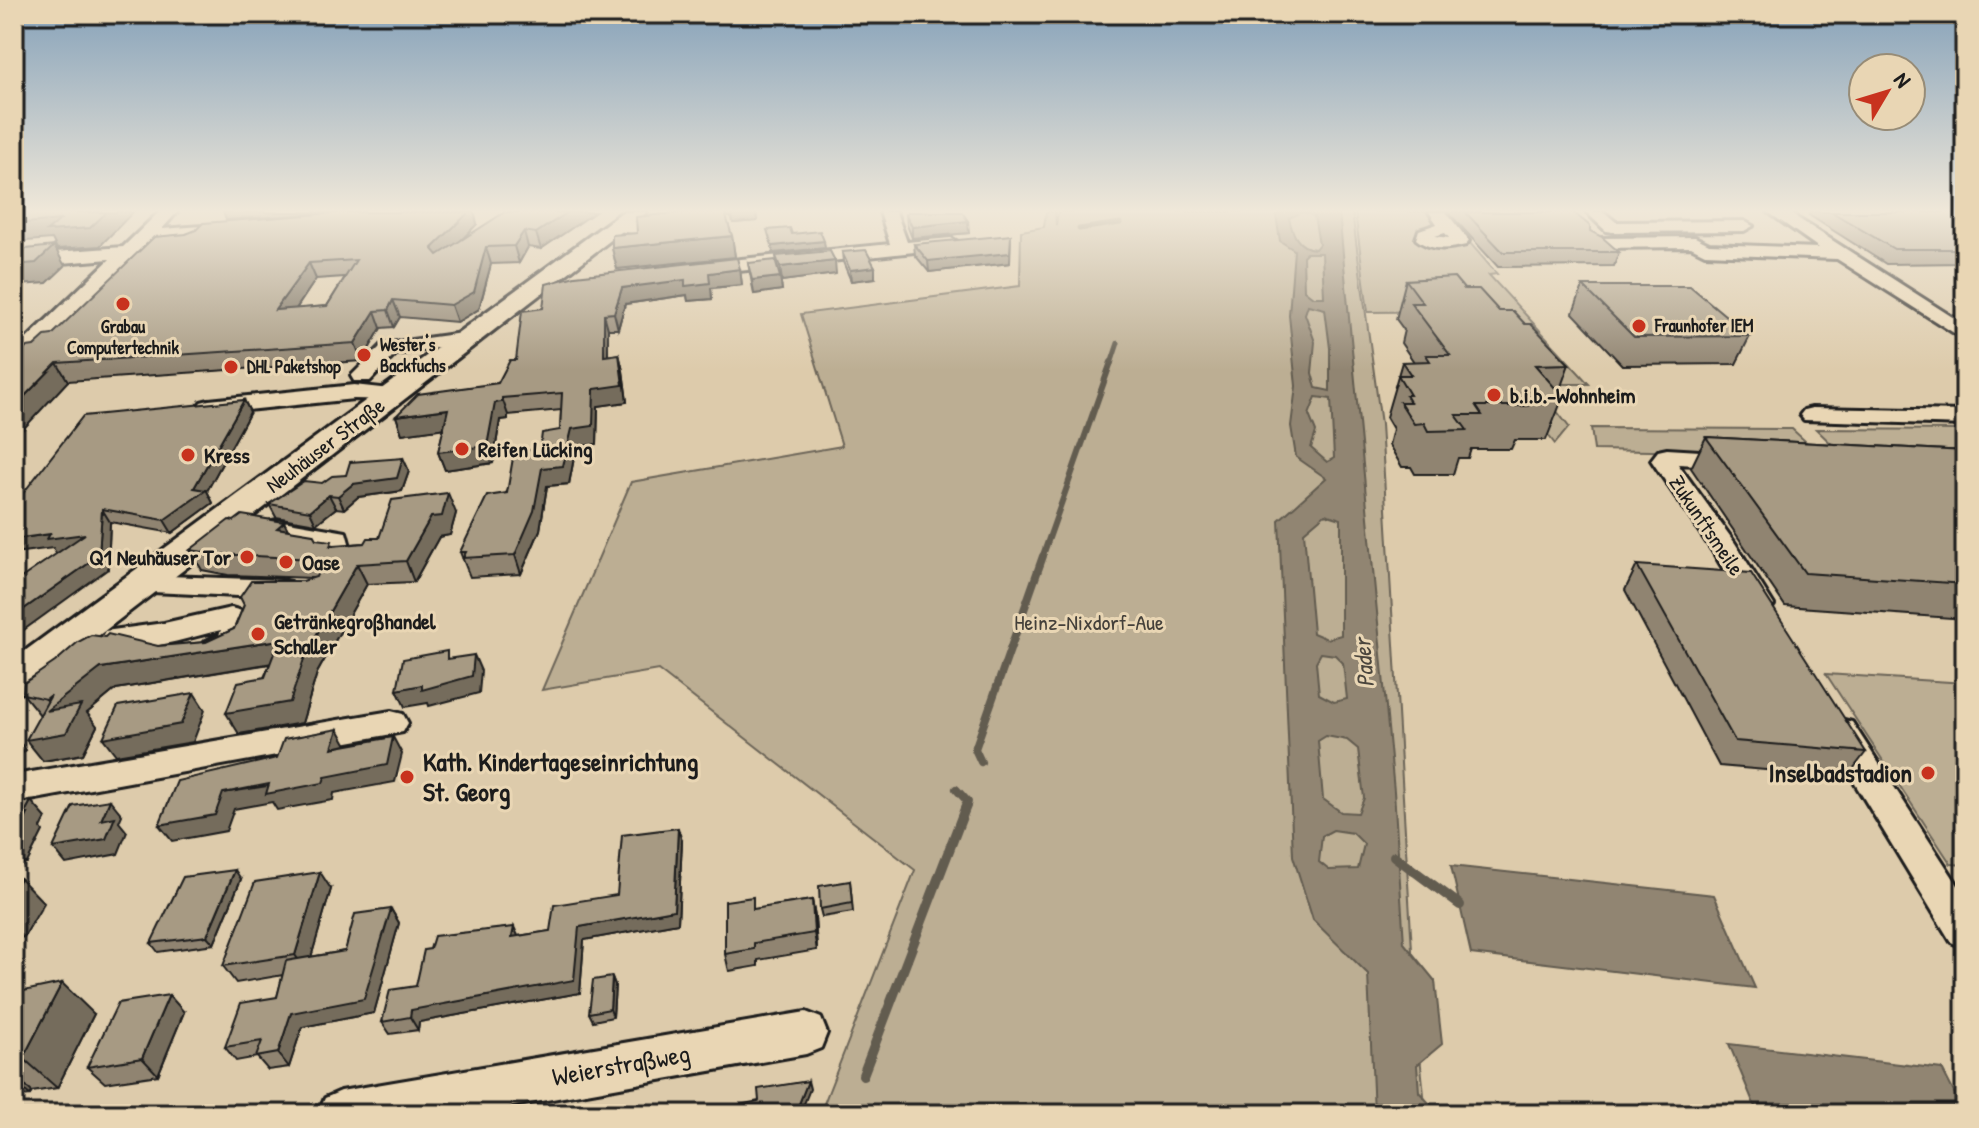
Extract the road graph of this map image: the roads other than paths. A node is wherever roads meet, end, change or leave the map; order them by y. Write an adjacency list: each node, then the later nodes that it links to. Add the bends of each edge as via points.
1 (115, 265): 10 (street)
2 (566, 265): 7 (main road, Neuhäuser Straße)
3 (744, 265): 5 (street)
4 (1857, 265): 8 (street)
5 (685, 271)
6 (580, 282): 7 (street)
7 (538, 286): 9 (main road, Neuhäuser Straße)
8 (1965, 334)
9 (469, 338): 11 (street, via 390,348); 12 (main road, Neuhäuser Straße)
10 (14, 363)
11 (362, 376)
12 (391, 395): 13 (street, via 354,392); 17 (main road, Neuhäuser Straße)
13 (192, 409)
14 (1812, 415): 15 (street)
15 (1965, 418)
16 (1757, 461): 22 (street, Zukunftsmeile, via 1667,456 1663,460)
17 (225, 520): 18 (street, via 336,538); 19 (main road, Neuhäuser Straße)
18 (337, 550)
19 (140, 584): 20 (street); 21 (main road, Neuhäuser Straße)
20 (314, 589)
21 (78, 631): 23 (street); 24 (main road, Neuhäuser Straße)
22 (1776, 633)
23 (116, 638)
24 (14, 680)
25 (1826, 710): 30 (street)
26 (391, 723): 29 (street)
27 (95, 764): 28 (street)
28 (14, 778)
29 (14, 789)
30 (1965, 930)
31 (806, 1033): 32 (street, Weierstraßweg)
32 (341, 1114)

